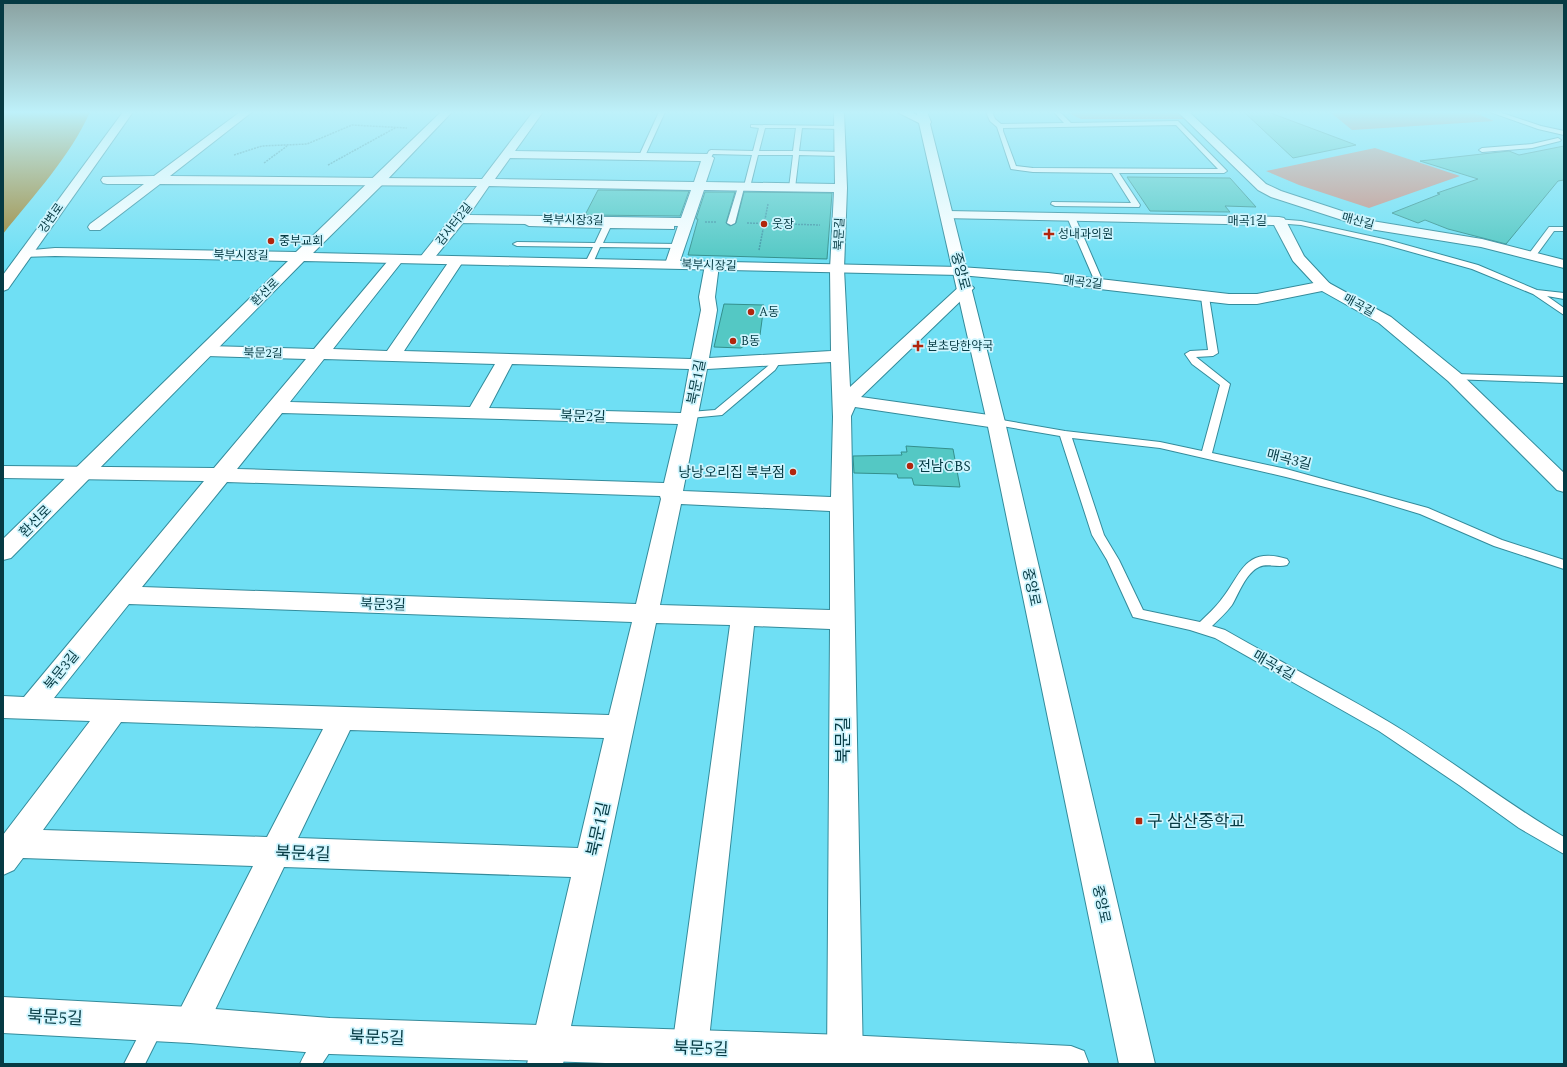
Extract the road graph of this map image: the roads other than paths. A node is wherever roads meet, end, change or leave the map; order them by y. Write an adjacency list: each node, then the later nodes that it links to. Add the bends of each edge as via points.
1 (92, 162): 37 (street, 강변로)
2 (181, 162): 14 (street)
3 (397, 162): 16 (street, 환선로)
4 (501, 162): 17 (street, 감사터2길)
5 (707, 162): 18 (street)
6 (753, 162): 19 (lane)
7 (795, 162): 20 (lane)
8 (841, 162): 21 (street, 북문길)
9 (935, 162): 23 (street, 중앙로)
10 (1011, 162): 13 (lane, via 1013,168 1033,170)
11 (1215, 162): 13 (lane, via 1224,171)
12 (1235, 162): 39 (street, 매산길, via 1262,187 1276,194 1370,226 1482,243)
13 (1114, 171): 22 (lane, via 1136,205)
14 (158, 179): 15 (street); 16 (street); 31 (street)
15 (107, 180)
16 (379, 181): 17 (street); 38 (street, 환선로)
17 (485, 183): 18 (street); 25 (street, 감사터2길)
18 (698, 186): 19 (street); 27 (street)
19 (744, 187): 20 (street); 28 (lane)
20 (792, 188): 21 (street)
21 (841, 188): 47 (street, 북문길)
22 (1055, 204)
23 (947, 215): 24 (street, 매곡1길); 48 (street, 중앙로)
24 (1071, 217): 26 (street, 매곡1길); 49 (lane)
25 (459, 219): 27 (street, 북부시장3길); 41 (street, 감사터2길)
26 (1279, 221): 51 (street, 매곡길, via 1298,258); 52 (lane, 매곡1길, via 1301,223 1385,242 1475,267)
27 (686, 222): 36 (street)
28 (731, 223)
29 (529, 224): 30 (lane)
30 (607, 226): 32 (lane); 35 (lane)
31 (95, 227)
32 (671, 227)
33 (1564, 229): 39 (lane, via 1552,229)
34 (517, 244): 35 (lane)
35 (598, 245): 36 (lane); 43 (lane)
36 (678, 246): 44 (street)
37 (26, 254): 38 (street, 북부시장길, via 55,252); 50 (street, 강변로)
38 (301, 256): 40 (street, 북부시장길); 56 (street, 환선로)
39 (1532, 256): 45 (street, 매산길)
40 (397, 259): 41 (street, 북부시장길); 57 (street)
41 (426, 259): 42 (street, 북부시장길)
42 (457, 260): 43 (street, 북부시장길); 58 (street)
43 (589, 263): 44 (street, 북부시장길)
44 (672, 264): 46 (street, 북부시장길)
45 (1564, 264)
46 (712, 265): 47 (street, 북부시장길); 62 (street, 북문1길, via 707,297 709,310)
47 (837, 269): 48 (street, 북부시장길); 59 (street, 북문길)
48 (963, 280): 49 (street, 매곡2길, via 1048,278); 66 (street); 69 (street, 중앙로)
49 (1100, 284): 54 (street, 매곡2길)
50 (3, 286)
51 (1324, 286): 54 (street, 매곡2길, via 1257,299); 63 (street, 매곡길, via 1385,320)
52 (1536, 292): 53 (lane, 매곡1길); 55 (lane, 매곡1길)
53 (1564, 296)
54 (1205, 297): 71 (lane, via 1213,353 1190,354 1195,362 1225,384 1226,388)
55 (1564, 312)
56 (207, 351): 57 (street, 북문2길); 73 (street, 환선로)
57 (319, 354): 58 (street, 북문2길); 65 (street)
58 (393, 355): 60 (street, 북문2길)
59 (841, 356): 61 (street); 66 (street, 북문길)
60 (507, 358): 62 (street, 북문2길); 67 (street)
61 (777, 359): 62 (street); 68 (lane, via 772,368 718,413)
62 (699, 364): 68 (street, 북문1길)
63 (1454, 377): 64 (lane); 75 (street, 매곡길)
64 (1564, 380)
65 (276, 407): 67 (street, 북문2길); 74 (street)
66 (844, 408): 69 (street); 77 (street, 북문길)
67 (477, 412): 68 (street, 북문2길)
68 (689, 417): 76 (street, 북문1길)
69 (996, 422): 70 (lane, 매곡3길); 105 (street, 중앙로)
70 (1065, 434): 71 (lane, 매곡3길, via 1160,446); 85 (lane, 매곡4길, via 1098,535 1113,560 1138,614)
71 (1206, 455): 80 (lane, 매곡3길, via 1367,494 1424,511 1498,543)
72 (3, 472): 73 (street)
73 (84, 473): 74 (street); 78 (street, 환선로)
74 (219, 475): 76 (street); 81 (street, 북문3길)
75 (1564, 485)
76 (671, 494): 77 (street); 82 (street, 북문1길)
77 (841, 504): 84 (street, 북문길)
78 (3, 552)
79 (1283, 562): 85 (lane, via 1265,561 1254,564 1245,572 1226,604)
80 (1564, 565)
81 (122, 595): 82 (street, 북문3길); 87 (street, 북문3길)
82 (644, 613): 83 (street); 90 (street, 북문1길)
83 (743, 617): 84 (street); 99 (street)
84 (842, 620): 101 (street, 북문길)
85 (1203, 627): 91 (lane, 매곡4길, via 1220,634 1384,727)
86 (3, 707): 87 (street)
87 (30, 708): 88 (street)
88 (114, 710): 89 (street); 92 (street, 북문4길)
89 (342, 718): 90 (street); 93 (street)
90 (620, 727): 94 (street, 북문1길)
91 (1564, 846)
92 (9, 852): 93 (street, 북문4길)
93 (275, 852): 94 (street, 북문4길); 97 (street)
94 (591, 864): 100 (street, 북문1길)
95 (3, 1015): 96 (street, 북문5길)
96 (156, 1023): 97 (street, 북문5길); 102 (lane)
97 (190, 1025): 98 (street, 북문5길)
98 (330, 1036): 100 (street, 북문5길); 103 (lane, 북문5길)
99 (690, 1048): 100 (street, 북문5길); 101 (street, 북문5길)
100 (547, 1054)
101 (845, 1058): 104 (street, 북문5길)
102 (134, 1064)
103 (310, 1064)
104 (1071, 1064)
105 (1137, 1064)

